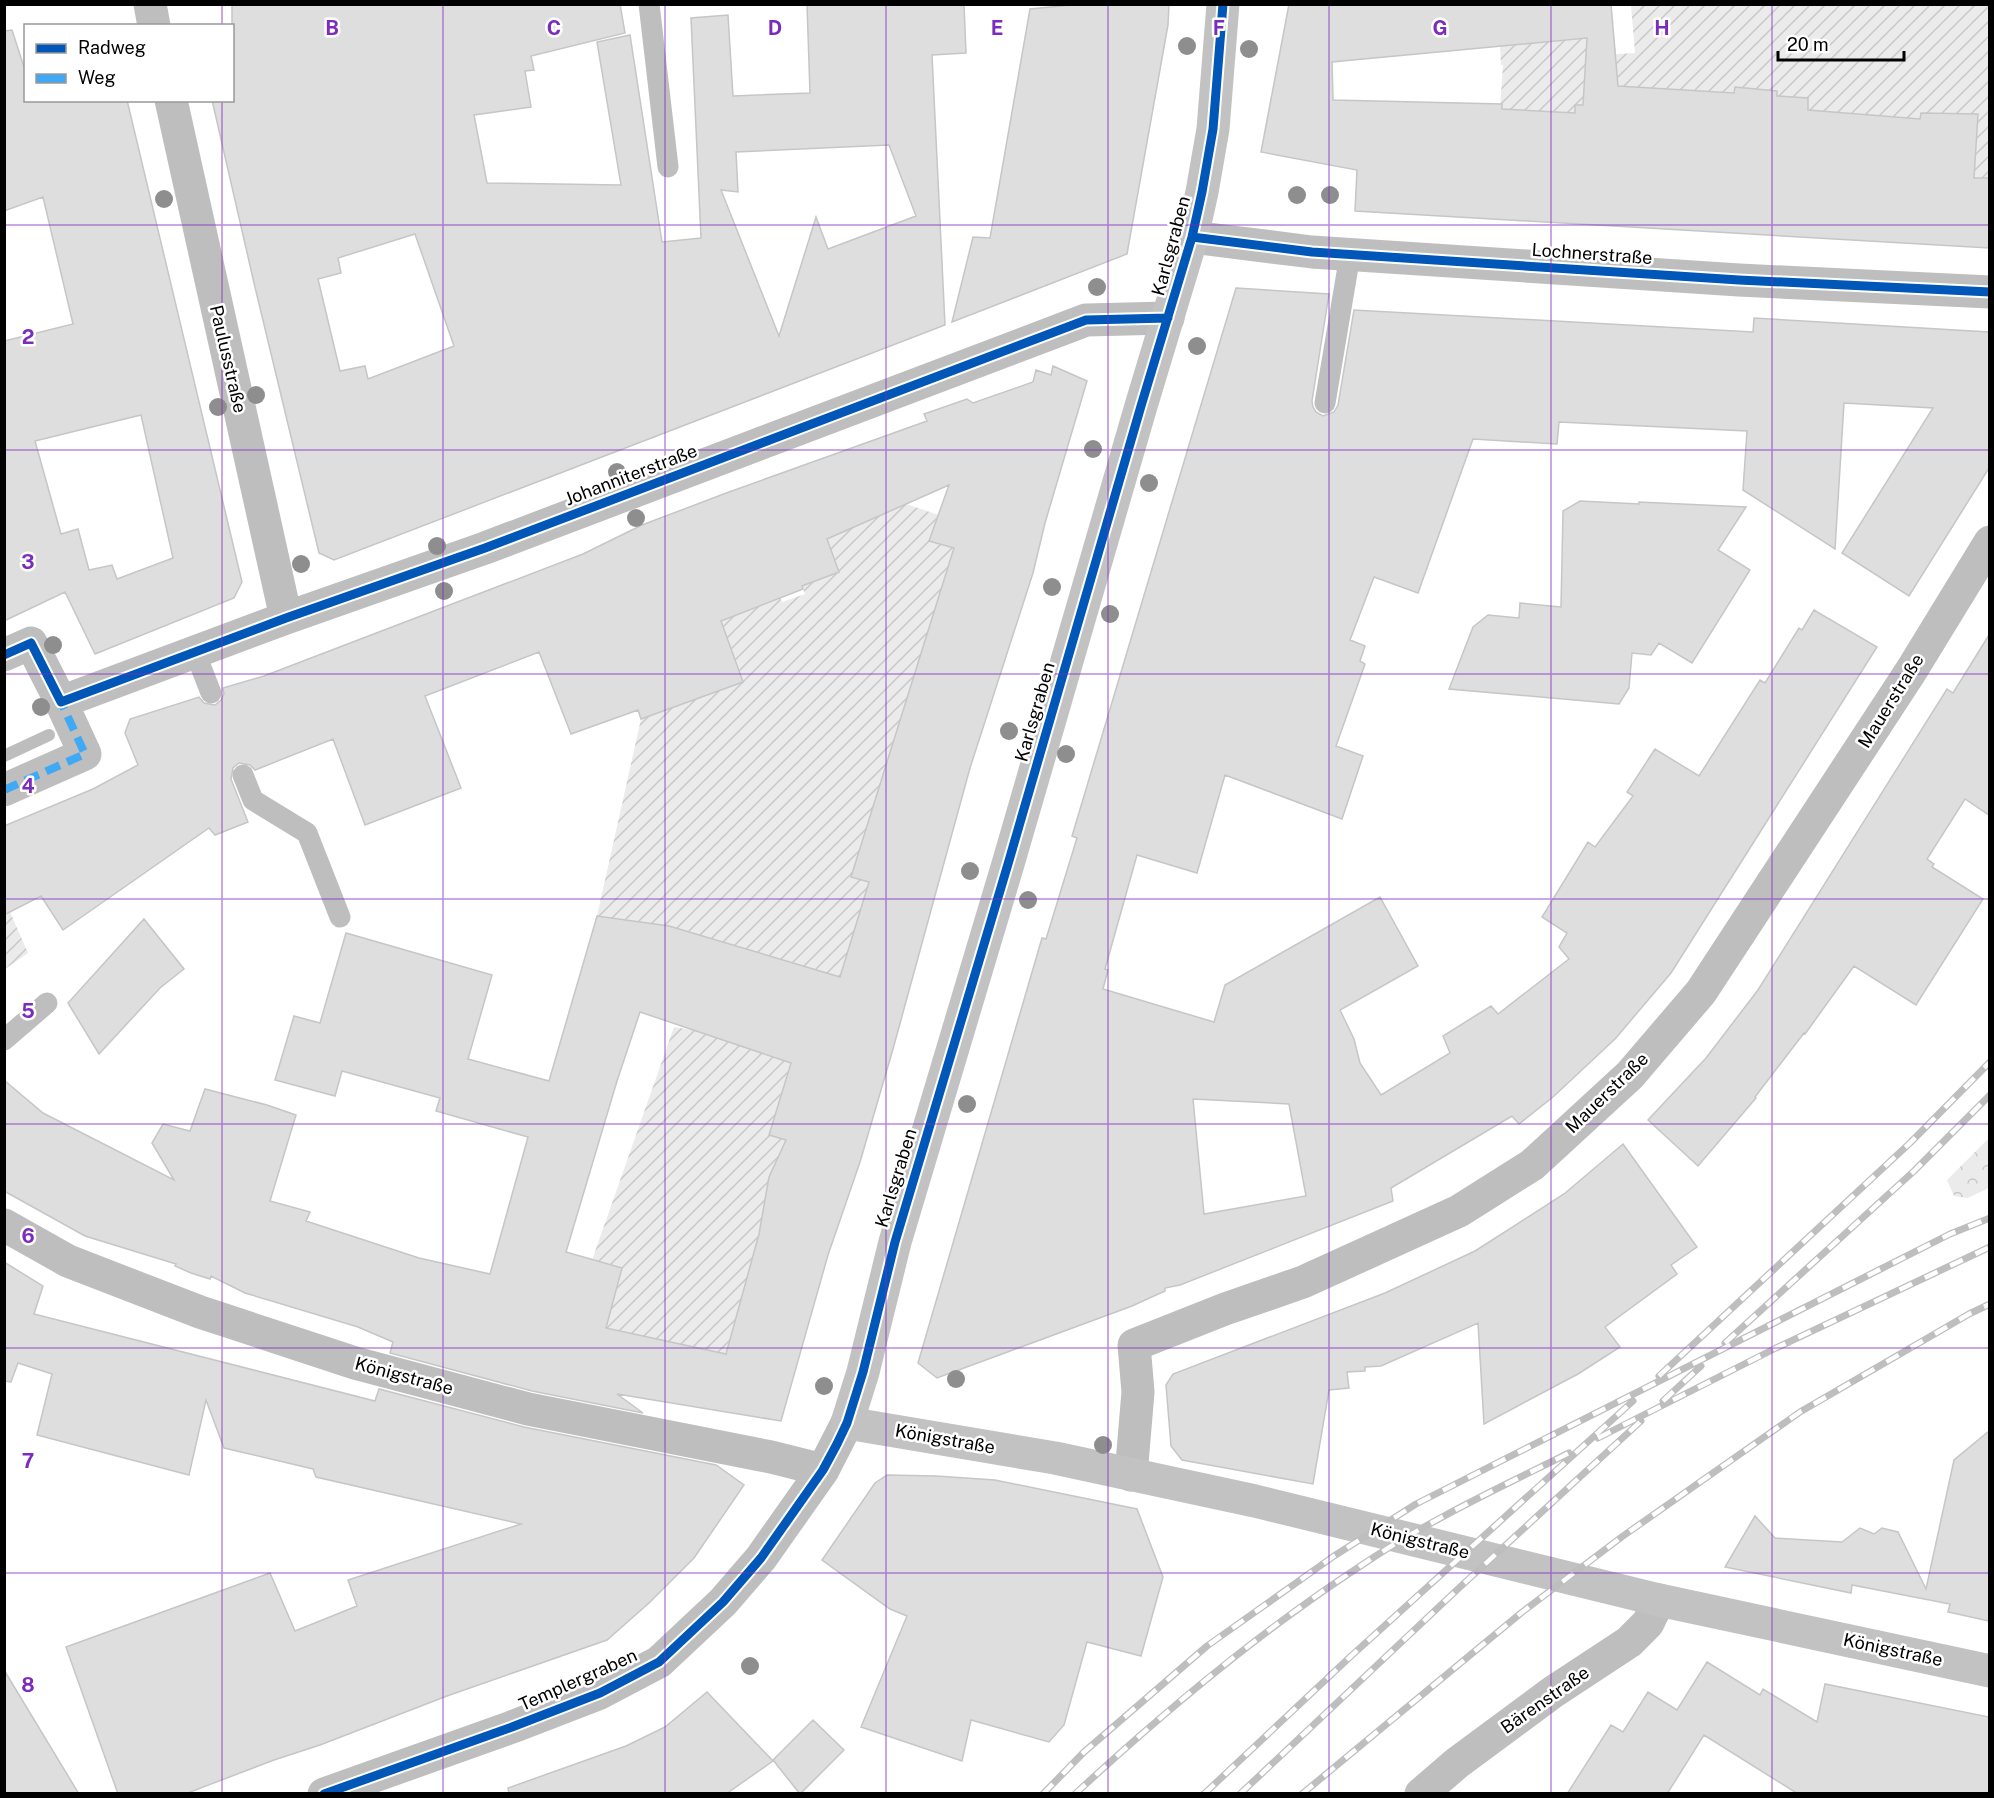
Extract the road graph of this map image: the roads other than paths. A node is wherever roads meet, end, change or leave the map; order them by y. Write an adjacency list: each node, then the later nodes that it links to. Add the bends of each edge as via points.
1 (150, 4): 4 (street)
2 (649, 4): 6 (lane)
3 (1223, 4): 7 (street, Karlsgraben, via 1213,129)
4 (154, 24)
5 (171, 102): 13 (street, Paulusstraße)
6 (668, 167)
7 (1192, 237): 8 (street, Lochnerstraße); 10 (street, Karlsgraben)
8 (1350, 255): 9 (street, Lochnerstraße); 11 (lane)
9 (1989, 292)
10 (1168, 318): 13 (street, Johanniterstraße, via 1086,320 485,548); 24 (street, Karlsgraben, via 894,1242)
11 (1325, 403)
12 (1989, 542): 26 (street, Mauerstraße, via 1911,671 1701,992 1630,1075 1532,1165 1459,1211 1303,1282 1134,1345 1138,1392)
13 (286, 618): 14 (street, Johanniterstraße)
14 (195, 652): 16 (lane); 17 (street, Johanniterstraße)
15 (4, 655): 17 (street, via 30,643)
16 (211, 693)
17 (61, 702): 19 (street, via 85,754)
18 (243, 775): 20 (lane, via 253,800 307,833)
19 (4, 790)
20 (340, 917)
21 (47, 1003): 22 (lane)
22 (4, 1040)
23 (4, 1225): 25 (street, Königstraße, via 68,1261 200,1312 355,1363 528,1409)
24 (848, 1423): 25 (street, Templergraben); 26 (street, Königstraße)
25 (823, 1470): 29 (street, Templergraben, via 761,1558 723,1602 659,1662 600,1693)
26 (1131, 1475): 27 (street, Königstraße, via 1256,1501)
27 (1659, 1600): 28 (street, Königstraße); 30 (street, Bärenstraße, via 1648,1623 1629,1642 1553,1692)
28 (1989, 1671)
29 (324, 1794)
30 (1421, 1794)

